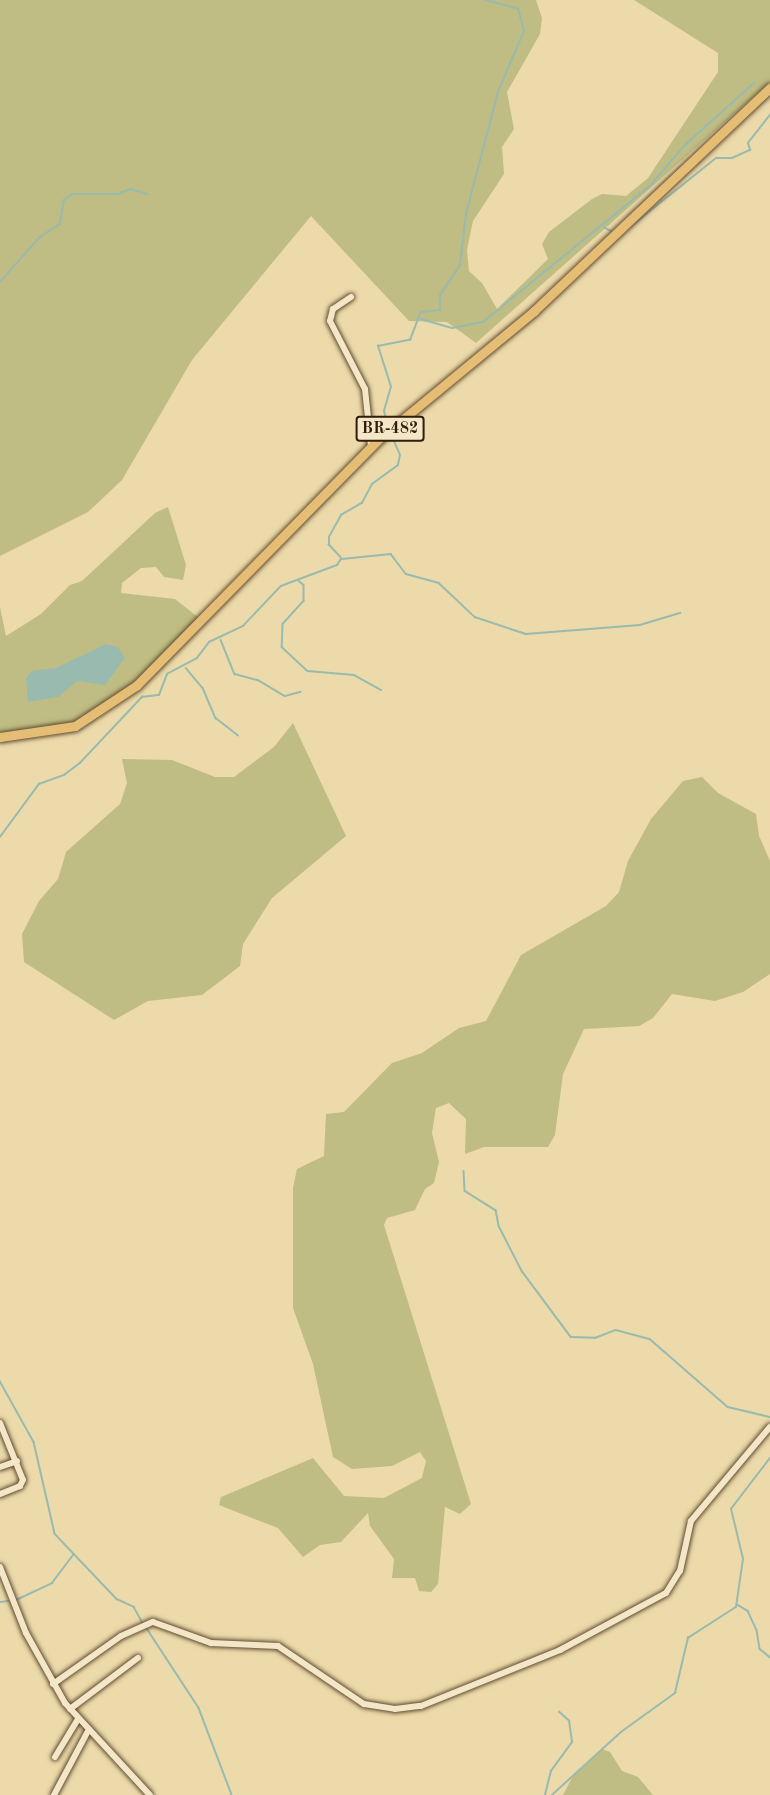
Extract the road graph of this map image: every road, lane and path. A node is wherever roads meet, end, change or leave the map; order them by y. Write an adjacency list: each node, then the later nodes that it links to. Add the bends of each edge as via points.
1 (770, 88): 3 (highway, BR-482, via 594,257)
2 (351, 297): 3 (street, via 333,309 330,321 365,389)
3 (371, 446): 4 (highway, BR-482, via 122,698 75,726)
4 (0, 737)
5 (0, 1423): 7 (street)
6 (770, 1427): 13 (street, via 691,1521 680,1571 666,1593 560,1650 421,1706 395,1709 364,1704 271,1644 211,1643 144,1624)
7 (4, 1439): 8 (street)
8 (17, 1461): 9 (street); 10 (street, via 22,1484)
9 (0, 1467)
10 (0, 1494)
11 (1, 1572): 13 (street, via 26,1633)
12 (138, 1658): 14 (street)
13 (53, 1684): 14 (street)
14 (70, 1709): 15 (street)
15 (78, 1719): 16 (street); 17 (street)
16 (88, 1731): 18 (street); 19 (street)
17 (55, 1758)
18 (54, 1795)
19 (150, 1795)

